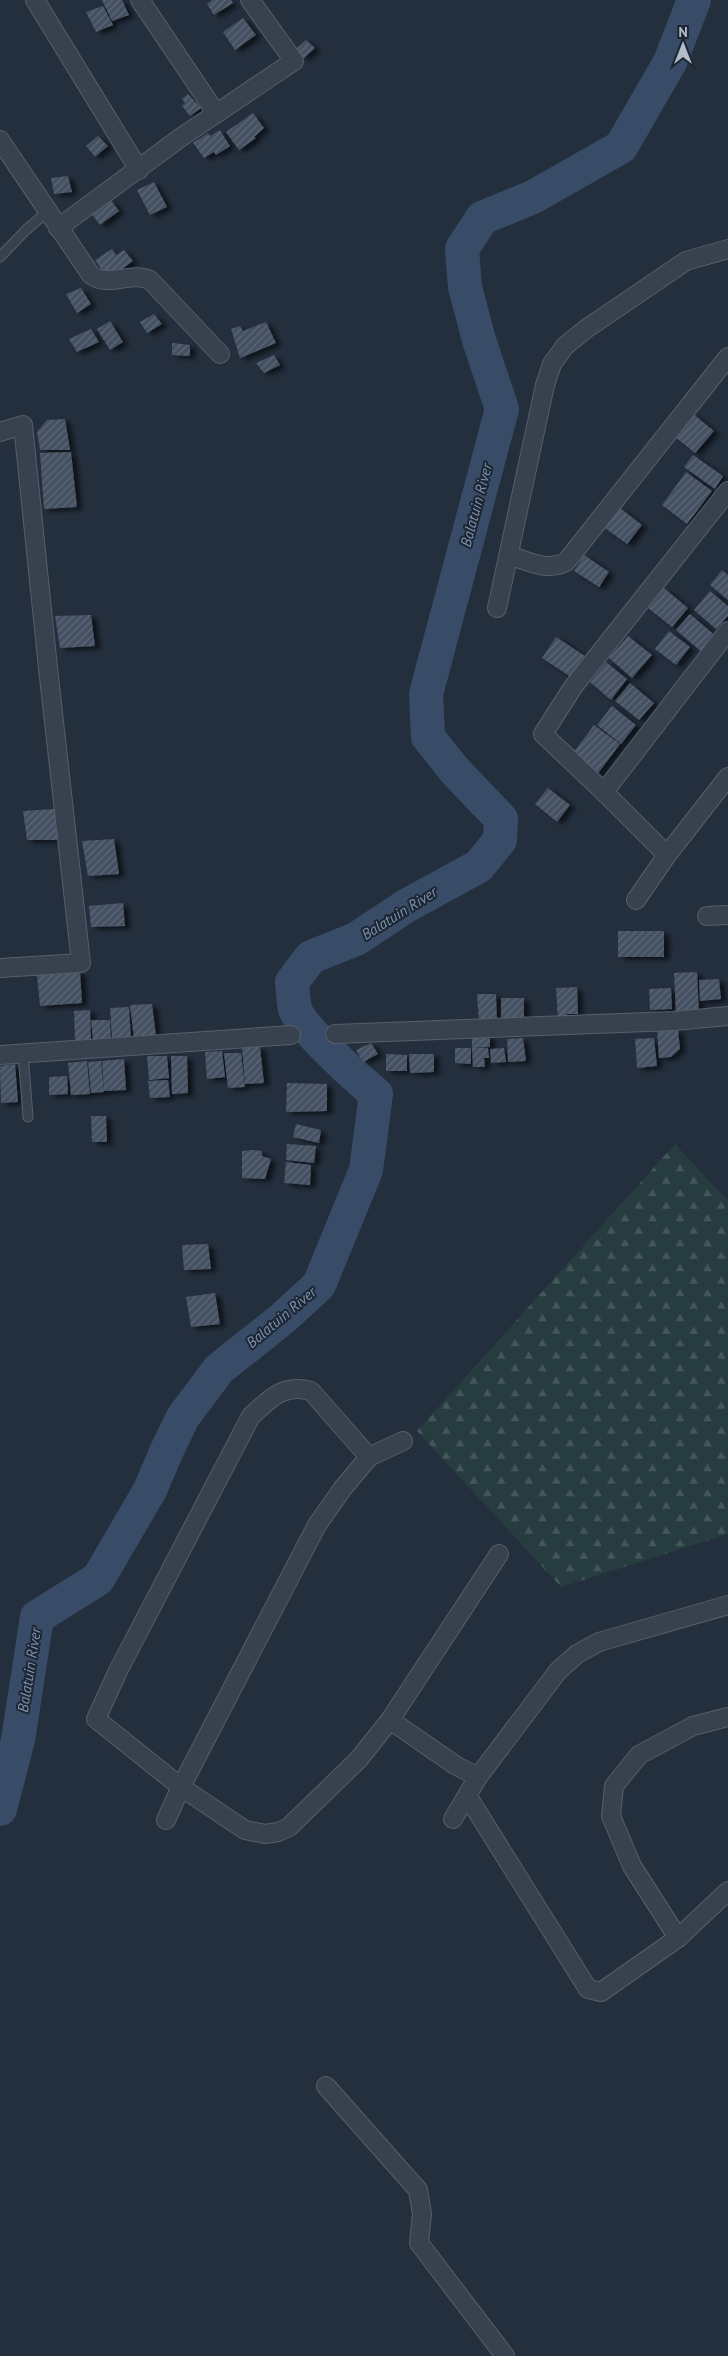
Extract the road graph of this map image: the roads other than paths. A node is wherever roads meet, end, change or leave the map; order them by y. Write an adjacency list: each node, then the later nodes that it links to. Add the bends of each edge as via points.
1 (35, 0): 6 (street)
2 (140, 0): 4 (street)
3 (250, 0): 4 (street, via 294,61)
4 (216, 113): 6 (street)
5 (0, 140): 7 (street)
6 (139, 170): 8 (street)
7 (48, 212): 8 (street); 10 (lane)
8 (58, 228): 11 (street, via 91,275 104,280 141,277 150,280)
9 (728, 249): 15 (street, via 686,261 586,328 565,346 552,364)
10 (0, 258)
11 (220, 354)
12 (728, 356): 15 (street, via 566,562 552,567 543,566)
13 (0, 432): 24 (street, via 23,425 81,963)
14 (728, 491): 19 (street, via 573,687 543,734)
15 (509, 555): 16 (street)
16 (496, 608)
17 (728, 631): 19 (street)
18 (728, 777): 20 (street)
19 (604, 792): 20 (street)
20 (666, 855): 21 (street)
21 (636, 900)
22 (728, 914): 23 (street)
23 (707, 916)
24 (0, 968)
25 (728, 1016): 26 (street, via 674,1021)
26 (335, 1034)
27 (291, 1035): 28 (street)
28 (23, 1053): 29 (street); 30 (lane)
29 (0, 1055)
30 (28, 1118)
31 (403, 1441): 32 (street)
32 (369, 1457): 38 (street, via 317,1525); 38 (street, via 311,1391 298,1387 287,1389 251,1416 118,1671 96,1720)
33 (499, 1554): 36 (street)
34 (728, 1605): 37 (street, via 599,1642 577,1654 558,1671)
35 (728, 1717): 43 (street, via 693,1726 639,1755 614,1786 611,1816 632,1866)
36 (390, 1720): 37 (street); 38 (street, via 359,1759 289,1828 278,1832 265,1834 245,1830)
37 (478, 1777): 39 (street)
38 (181, 1787): 41 (street)
39 (468, 1797): 40 (street); 43 (street, via 588,1989 601,1992)
40 (453, 1819)
41 (166, 1820)
42 (728, 1891): 43 (street)
43 (678, 1938)
44 (326, 2086): 45 (street, via 418,2190 422,2214 419,2242)
45 (505, 2356)

